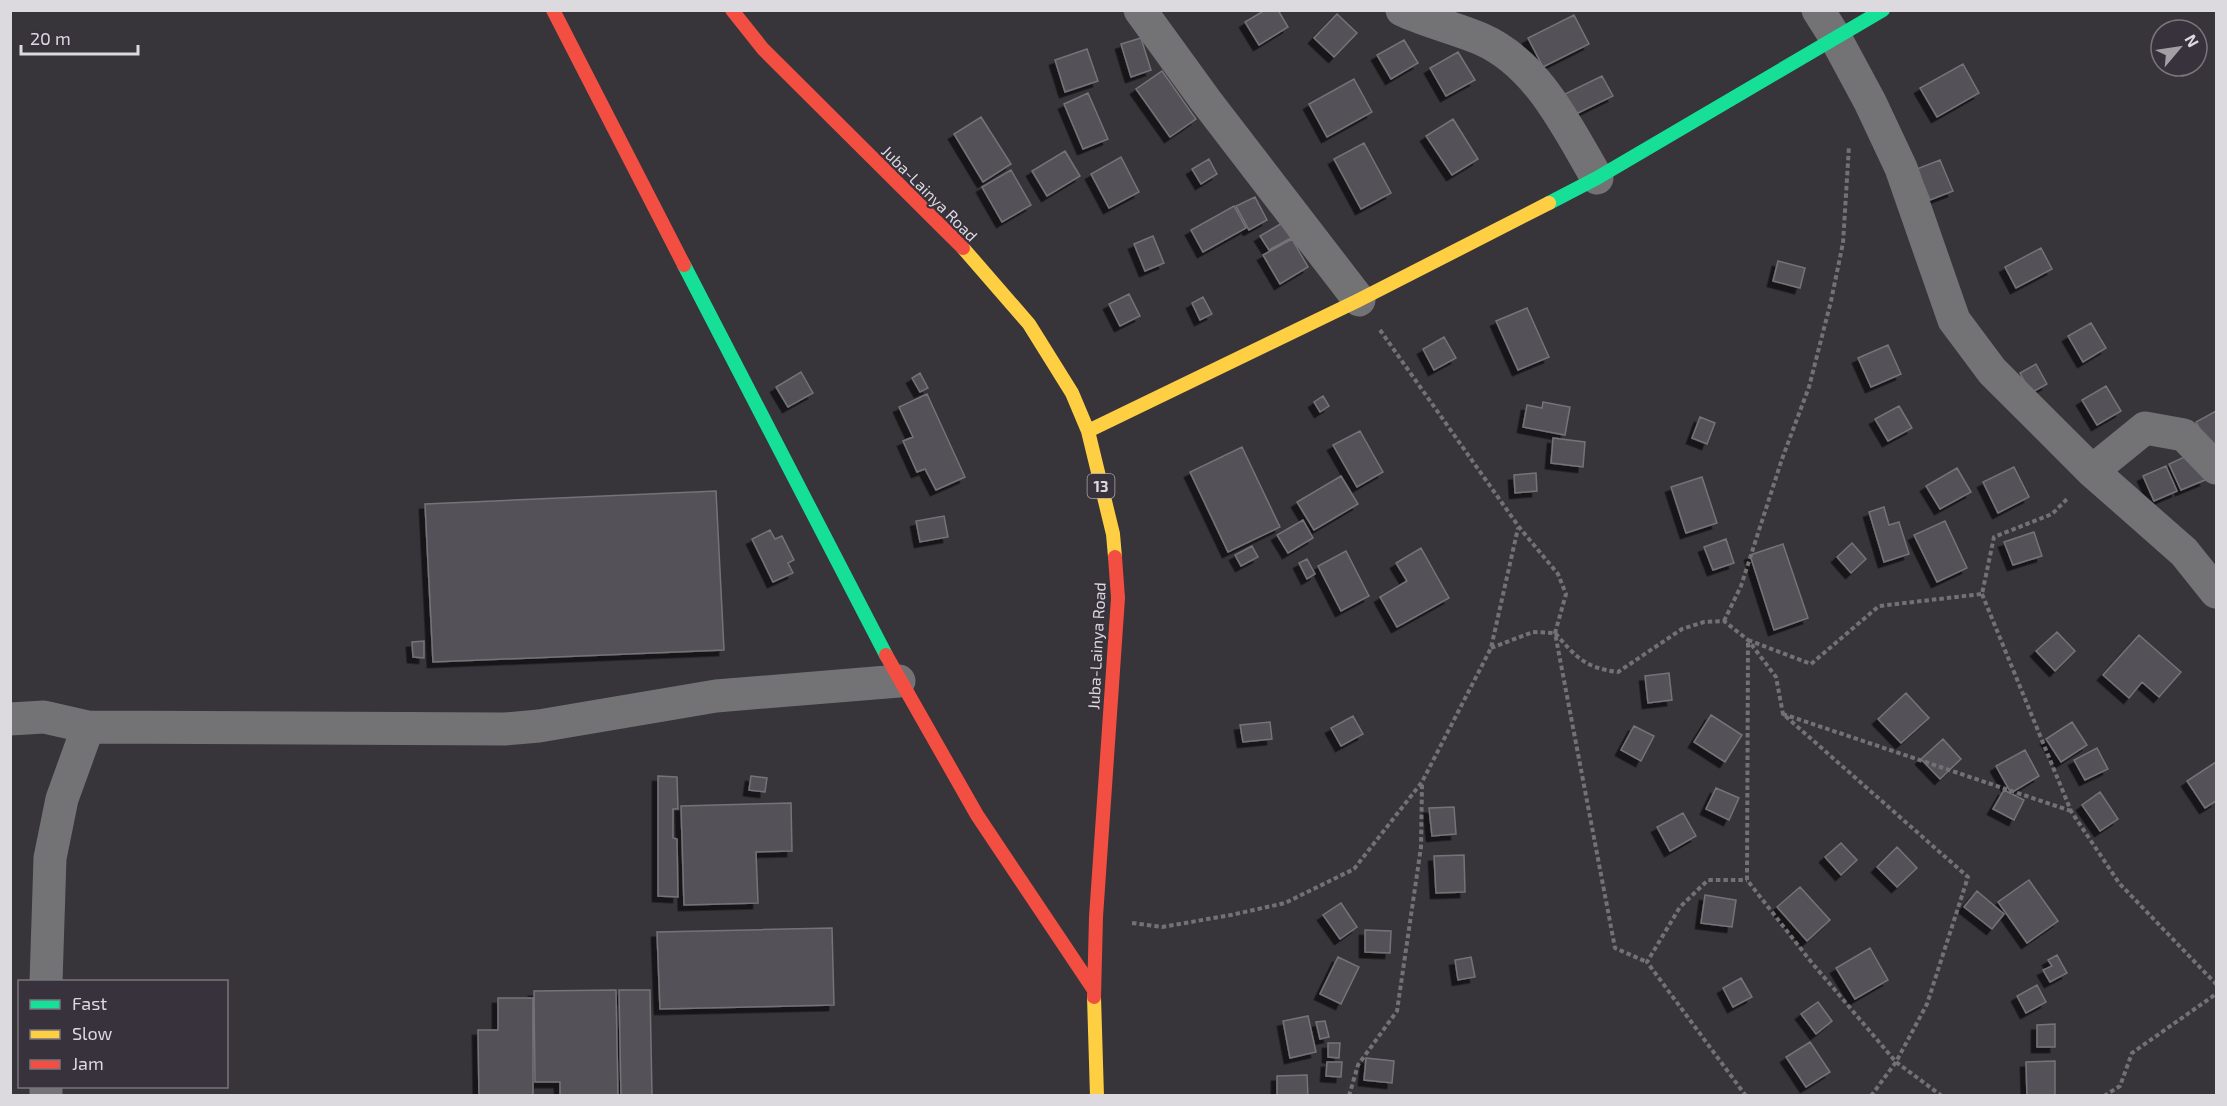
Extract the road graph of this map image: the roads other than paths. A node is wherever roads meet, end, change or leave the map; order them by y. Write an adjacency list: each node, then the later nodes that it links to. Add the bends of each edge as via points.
1 (553, 10): 13 (street)
2 (732, 10): 9 (street, Juba-Lainya Road / 13, via 763,49 951,234 1029,324 1072,393)
3 (1140, 10): 8 (street)
4 (1402, 10): 7 (street, via 1482,39 1518,63 1554,104)
5 (1883, 10): 6 (street)
6 (1826, 24): 7 (street); 11 (street, via 1901,168 1954,320 1992,371)
7 (1597, 178): 8 (street)
8 (1359, 300): 9 (street)
9 (1088, 431): 17 (street, Juba-Lainya Road / 13, via 1113,534 1118,598)
10 (2217, 468): 11 (street, via 2184,435 2145,428)
11 (2092, 471): 12 (street, via 2184,552)
12 (2217, 592)
13 (899, 681): 15 (street, via 716,696 506,729); 17 (street, via 977,815)
14 (10, 719): 15 (street, via 44,717)
15 (88, 727): 16 (street, via 62,799 50,858)
16 (46, 980)
17 (1094, 990): 18 (street, Juba-Lainya Road / 13)
18 (1097, 1095)

